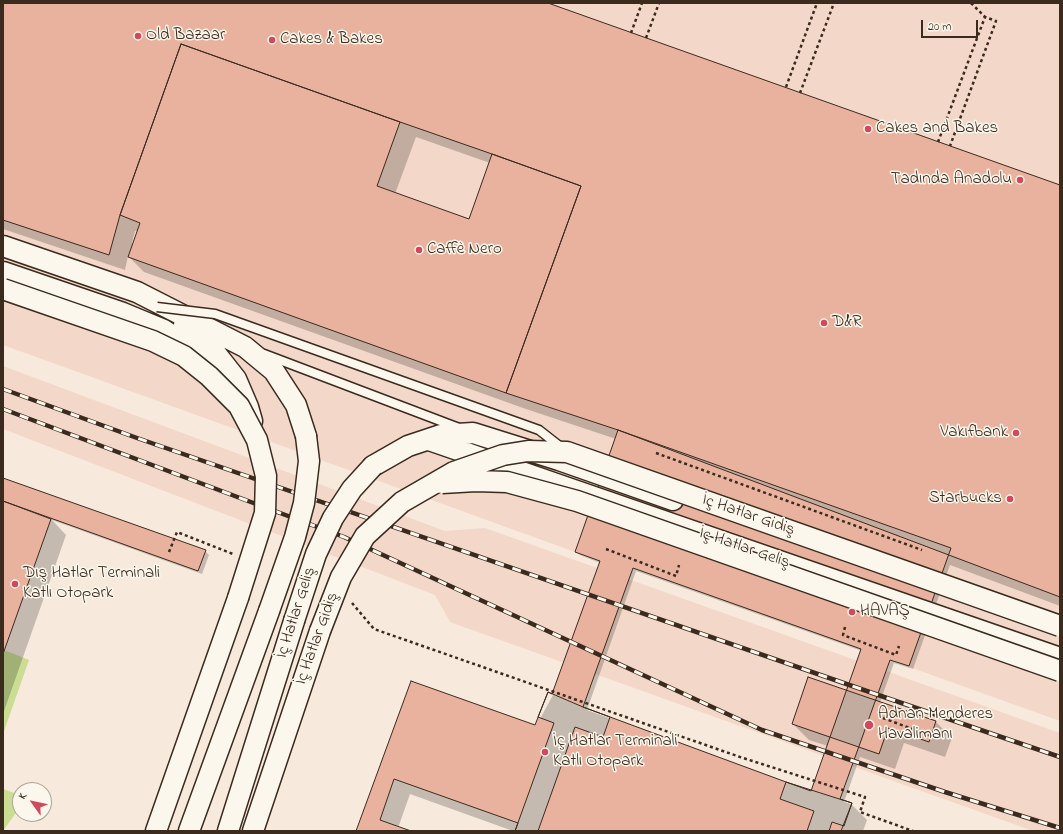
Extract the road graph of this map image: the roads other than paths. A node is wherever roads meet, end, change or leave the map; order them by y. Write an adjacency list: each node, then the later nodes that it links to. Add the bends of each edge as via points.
1 (3, 246): 6 (street, via 138,292)
2 (3, 252): 5 (street)
3 (3, 272): 9 (street, bridge, via 123,313 164,330 196,350 229,383)
4 (3, 289): 9 (street, bridge, via 153,341 184,356 209,376 239,406)
5 (156, 307): 9 (street, bridge, via 189,328 214,351 236,379 248,407); 10 (lane, bridge, via 215,314 230,319 539,430)
6 (245, 347): 7 (lane); 16 (street, bridge, via 274,371 296,405 306,436 309,462 304,503 295,537)
7 (473, 433): 8 (street, İç Hatlar Geliş, via 441,435); 12 (street, İç Hatlar Geliş, via 574,465)
8 (428, 439): 13 (street, İç Hatlar Geliş); 17 (street, İç Hatlar Geliş, bridge, via 408,446 372,466 352,489 333,518 316,554)
9 (257, 440): 15 (street, bridge, via 266,476 265,513 238,598)
10 (567, 452): 11 (street, İç Hatlar Gidiş, bridge, via 528,451 503,455 454,472); 12 (street, İç Hatlar Gidiş, bridge)
11 (435, 483): 14 (street, İç Hatlar Gidiş, bridge, via 506,482 577,501); 18 (street, İç Hatlar Gidiş, bridge, via 402,502 365,536 341,577 320,631)
12 (1058, 631)
13 (1060, 658)
14 (1060, 671)
15 (156, 831)
16 (189, 831)
17 (228, 831)
18 (253, 831)

